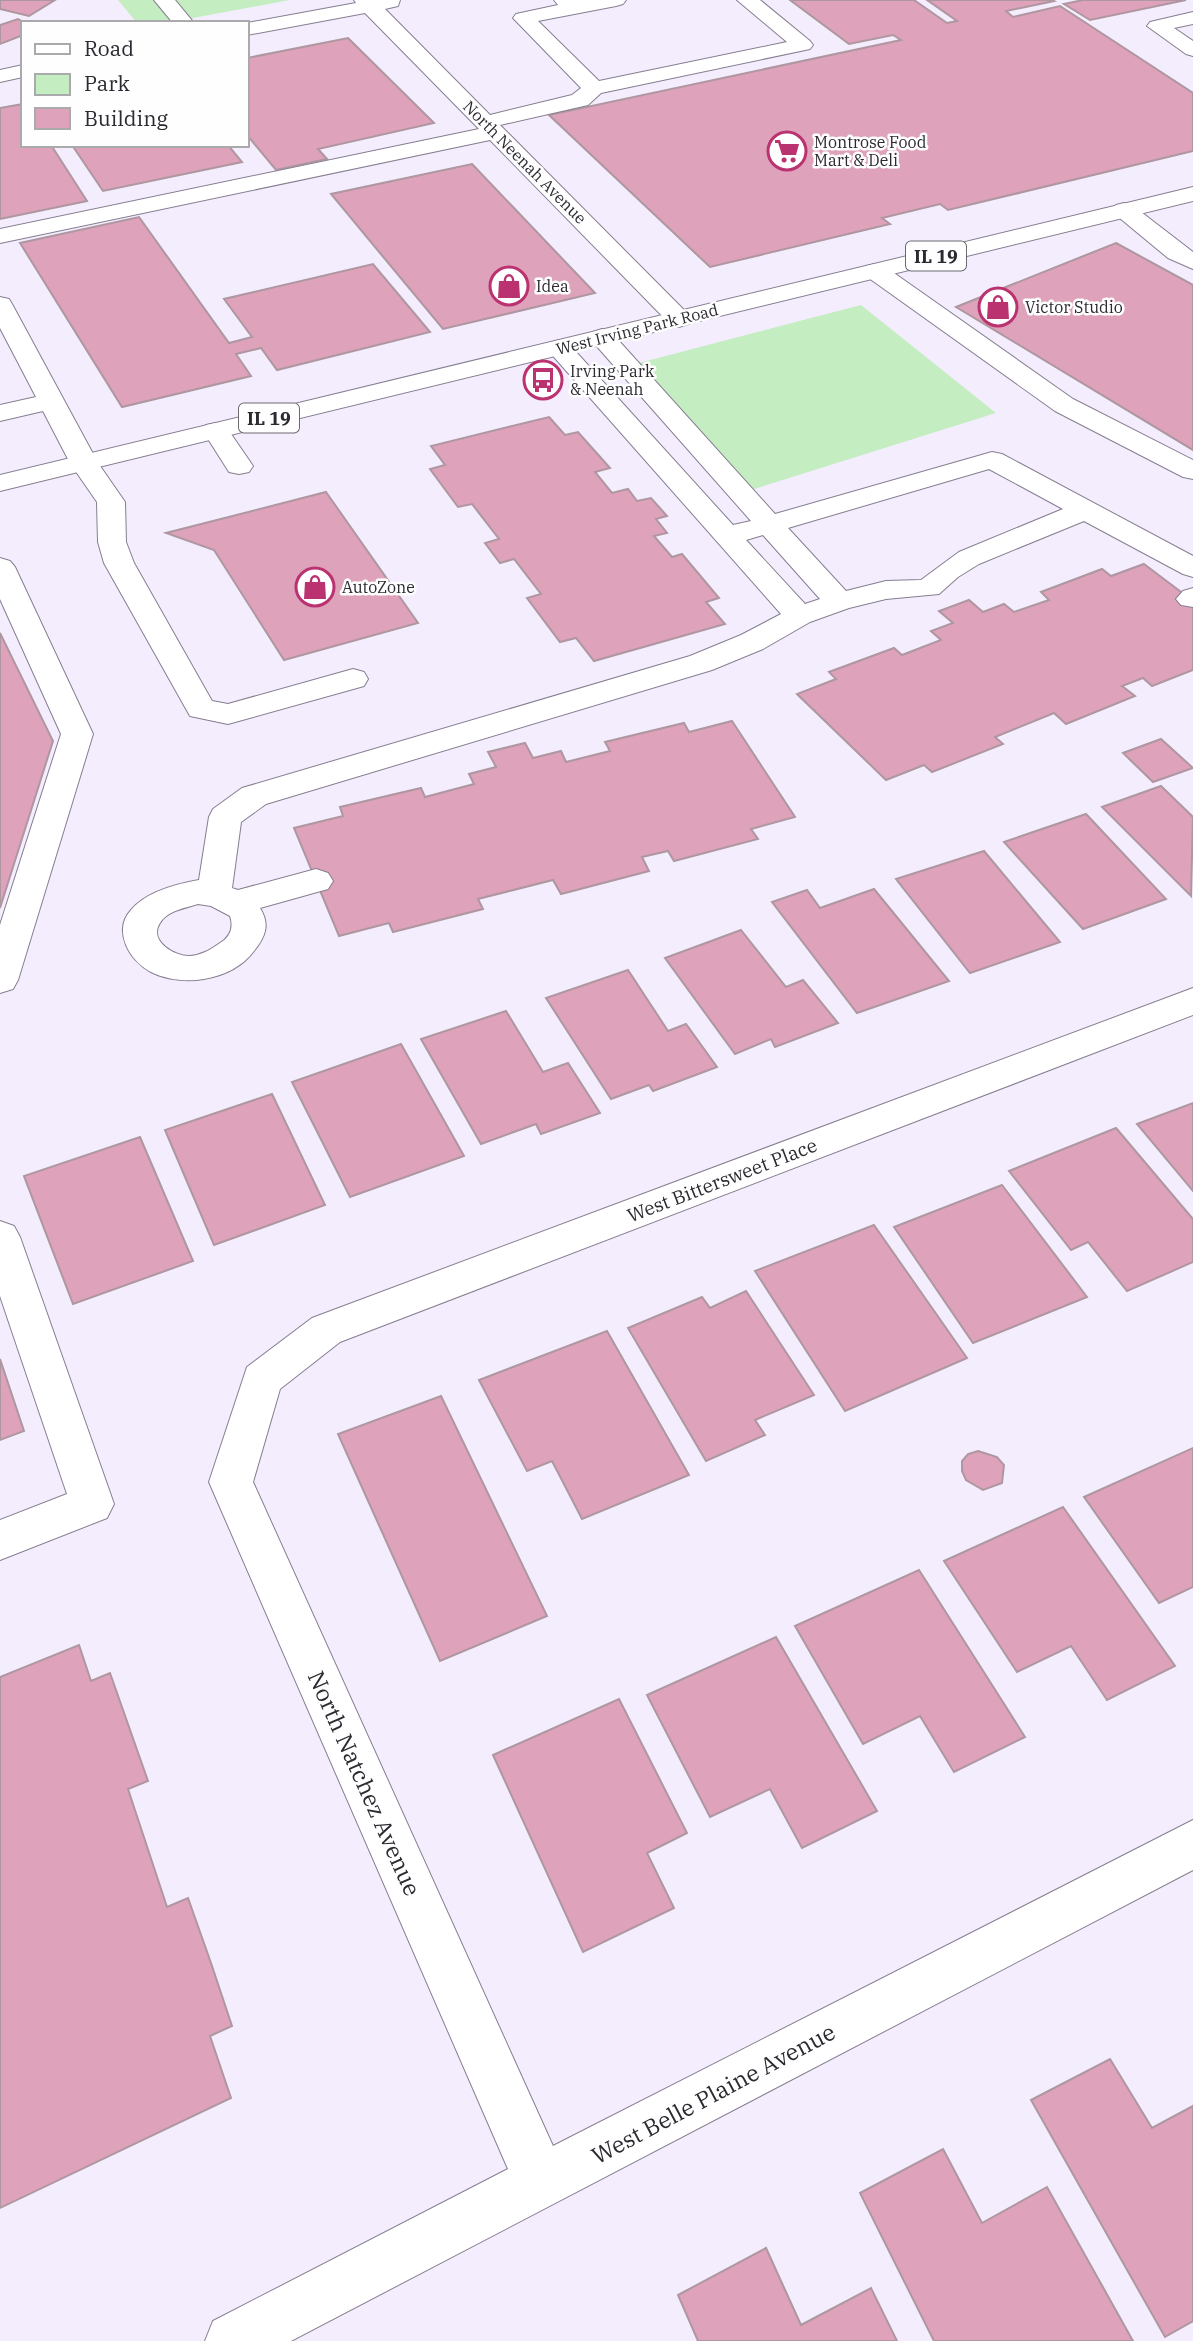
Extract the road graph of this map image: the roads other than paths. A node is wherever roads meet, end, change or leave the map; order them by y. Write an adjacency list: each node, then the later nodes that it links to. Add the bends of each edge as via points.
1 (164, 0): 8 (street)
2 (400, 0): 5 (street)
3 (616, 0): 6 (street)
4 (747, 0): 13 (street, via 803,45)
5 (367, 3): 9 (street); 14 (street, North Neenah Avenue)
6 (569, 4): 13 (street, via 523,18)
7 (1193, 18): 10 (street, via 1157,26)
8 (182, 21)
9 (248, 29)
10 (1193, 50)
11 (21, 71): 12 (street)
12 (0, 76)
13 (594, 88): 14 (street, via 580,100)
14 (490, 127): 17 (street); 21 (street, North Neenah Avenue)
15 (1193, 194): 16 (street, West Irving Park Road / IL 19)
16 (1124, 211): 18 (street); 19 (street, West Irving Park Road / IL 19)
17 (0, 236)
18 (1188, 255)
19 (875, 271): 21 (street, West Irving Park Road / IL 19); 31 (street, via 1064,405)
20 (0, 304): 24 (street)
21 (679, 319): 22 (street, West Irving Park Road / IL 19)
22 (601, 337): 23 (street, West Irving Park Road / IL 19); 27 (street)
23 (559, 348): 26 (street, West Irving Park Road / IL 19); 28 (street)
24 (51, 401): 25 (street); 29 (street)
25 (0, 413)
26 (216, 431): 29 (street, West Irving Park Road / IL 19); 30 (street)
27 (700, 448): 28 (street); 34 (street)
28 (659, 458): 35 (street)
29 (84, 463): 32 (street, West Irving Park Road / IL 19); 40 (street, via 111,502 119,563 201,709 228,715)
30 (239, 466)
31 (1193, 471)
32 (0, 483)
33 (1085, 510): 34 (street, via 992,460); 37 (street); 38 (street, via 969,558 929,588 886,590)
34 (769, 524): 35 (street); 38 (street)
35 (728, 536): 39 (street)
36 (0, 567): 42 (street, via 77,734)
37 (1193, 568)
38 (839, 602): 39 (street)
39 (799, 616): 41 (street, via 701,663 254,796 225,817 225,897)
40 (353, 679)
41 (316, 881)
42 (0, 980)
43 (1193, 1001): 45 (street, West Bittersweet Place, via 326,1330)
44 (0, 1237): 46 (street, via 92,1504)
45 (262, 1379): 48 (street, North Natchez Avenue, via 231,1482)
46 (0, 1540)
47 (1193, 1843): 48 (street, West Belle Plaine Avenue)
48 (542, 2183): 49 (street, West Belle Plaine Avenue)
49 (233, 2341)

